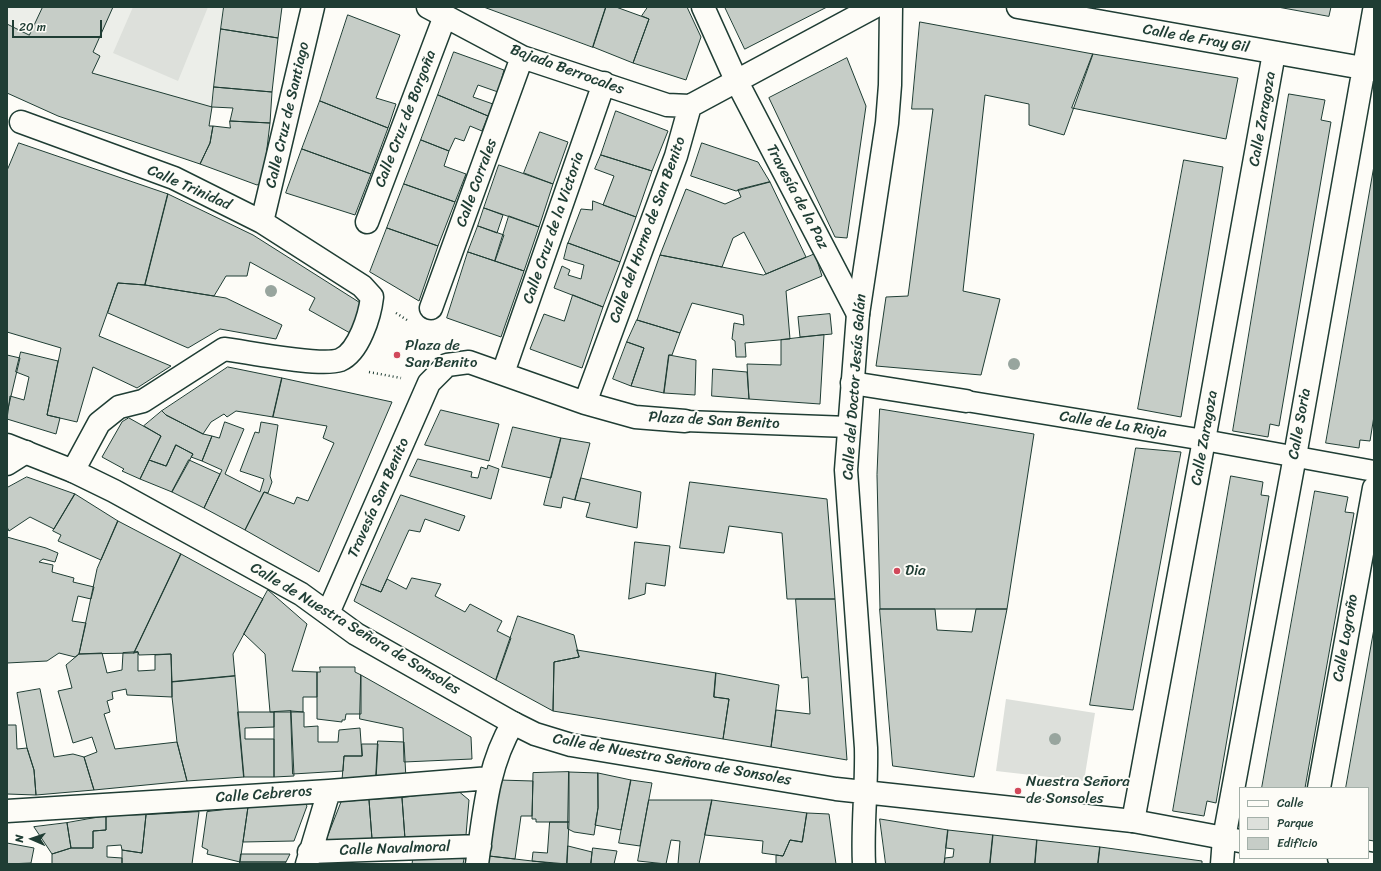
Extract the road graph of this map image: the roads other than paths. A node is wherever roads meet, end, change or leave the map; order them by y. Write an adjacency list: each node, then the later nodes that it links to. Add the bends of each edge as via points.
1 (313, 7): 15 (street, Calle Cruz de Santiago)
2 (703, 7): 11 (street, Travesía de la Paz)
3 (874, 7): 11 (street)
4 (891, 7): 18 (street, Calle del Doctor Jesús Galán, via 887,123)
5 (1018, 7): 8 (street, Calle de Fray Gil)
6 (433, 9): 9 (street, Bajada Berrocales); 16 (street, Calle Cruz de Borgoña)
7 (1374, 11): 10 (street, Calle Soria)
8 (1274, 53): 10 (street, Calle de Fray Gil); 26 (street, Calle Zaragoza)
9 (522, 57): 12 (street, Bajada Berrocales); 17 (street, Calle Corrales)
10 (1369, 69): 28 (street, Calle Soria)
11 (736, 80): 13 (street); 18 (street, Travesía de la Paz)
12 (604, 84): 13 (street, Bajada Berrocales, via 668,106); 19 (street, Calle Cruz de la Victoria)
13 (690, 106): 23 (street, Calle del Horno de San Benito, via 676,156)
14 (21, 122): 15 (street, Calle Trinidad, via 174,178)
15 (262, 222): 30 (street, Calle Trinidad, via 362,286 372,297 371,313 354,348 341,360 324,363 224,349 143,401 119,407 99,422)
16 (367, 222)
17 (431, 308)
18 (858, 314): 20 (street, Calle del Doctor Jesús Galán)
19 (503, 373): 21 (street, Plaza de San Benito, via 469,362 447,365); 23 (street, Plaza de San Benito)
20 (852, 383): 22 (street, Calle de La Rioja); 25 (street, Calle del Doctor Jesús Galán)
21 (429, 384): 33 (street, Travesía San Benito)
22 (966, 401): 26 (street, Calle de La Rioja)
23 (585, 403): 24 (street, Plaza de San Benito, via 635,417)
24 (685, 421): 25 (street, Plaza de San Benito)
25 (849, 427): 39 (street, Calle del Doctor Jesús Galán, via 846,470 866,748)
26 (1204, 440): 28 (street, Calle de La Rioja); 42 (street, Calle Zaragoza)
27 (17, 449): 29 (street); 30 (street, Calle de Nuestra Señora de Sonsoles)
28 (1295, 456): 31 (street, Calle de La Rioja); 36 (street, Calle Soria)
29 (7, 464)
30 (73, 471): 33 (street, Calle de Nuestra Señora de Sonsoles, via 301,594)
31 (1374, 471)
32 (1374, 488): 37 (street, Calle Logroño)
33 (328, 613): 34 (street, Calle de Nuestra Señora de Sonsoles, via 356,634)
34 (513, 723): 35 (street, via 502,741); 39 (street, Calle de Nuestra Señora de Sonsoles, via 535,734 571,746)
35 (490, 778): 38 (street, Calle Cebreros); 44 (street)
36 (1241, 787)
37 (1319, 787)
38 (329, 791): 41 (street, Calle Cebreros); 45 (street)
39 (866, 792): 42 (street, Calle de Nuestra Señora de Sonsoles); 47 (street, Calle del Doctor Jesús Galán, via 862,832)
40 (1239, 796): 43 (street, Calle Soria)
41 (7, 812)
42 (1133, 821): 43 (street, Calle de Nuestra Señora de Sonsoles)
43 (1232, 839): 48 (street, Calle Soria)
44 (479, 855): 45 (street, Calle Navalmoral)
45 (308, 858)
46 (1345, 859): 49 (street)
47 (864, 864)
48 (1222, 864)
49 (1373, 864)

